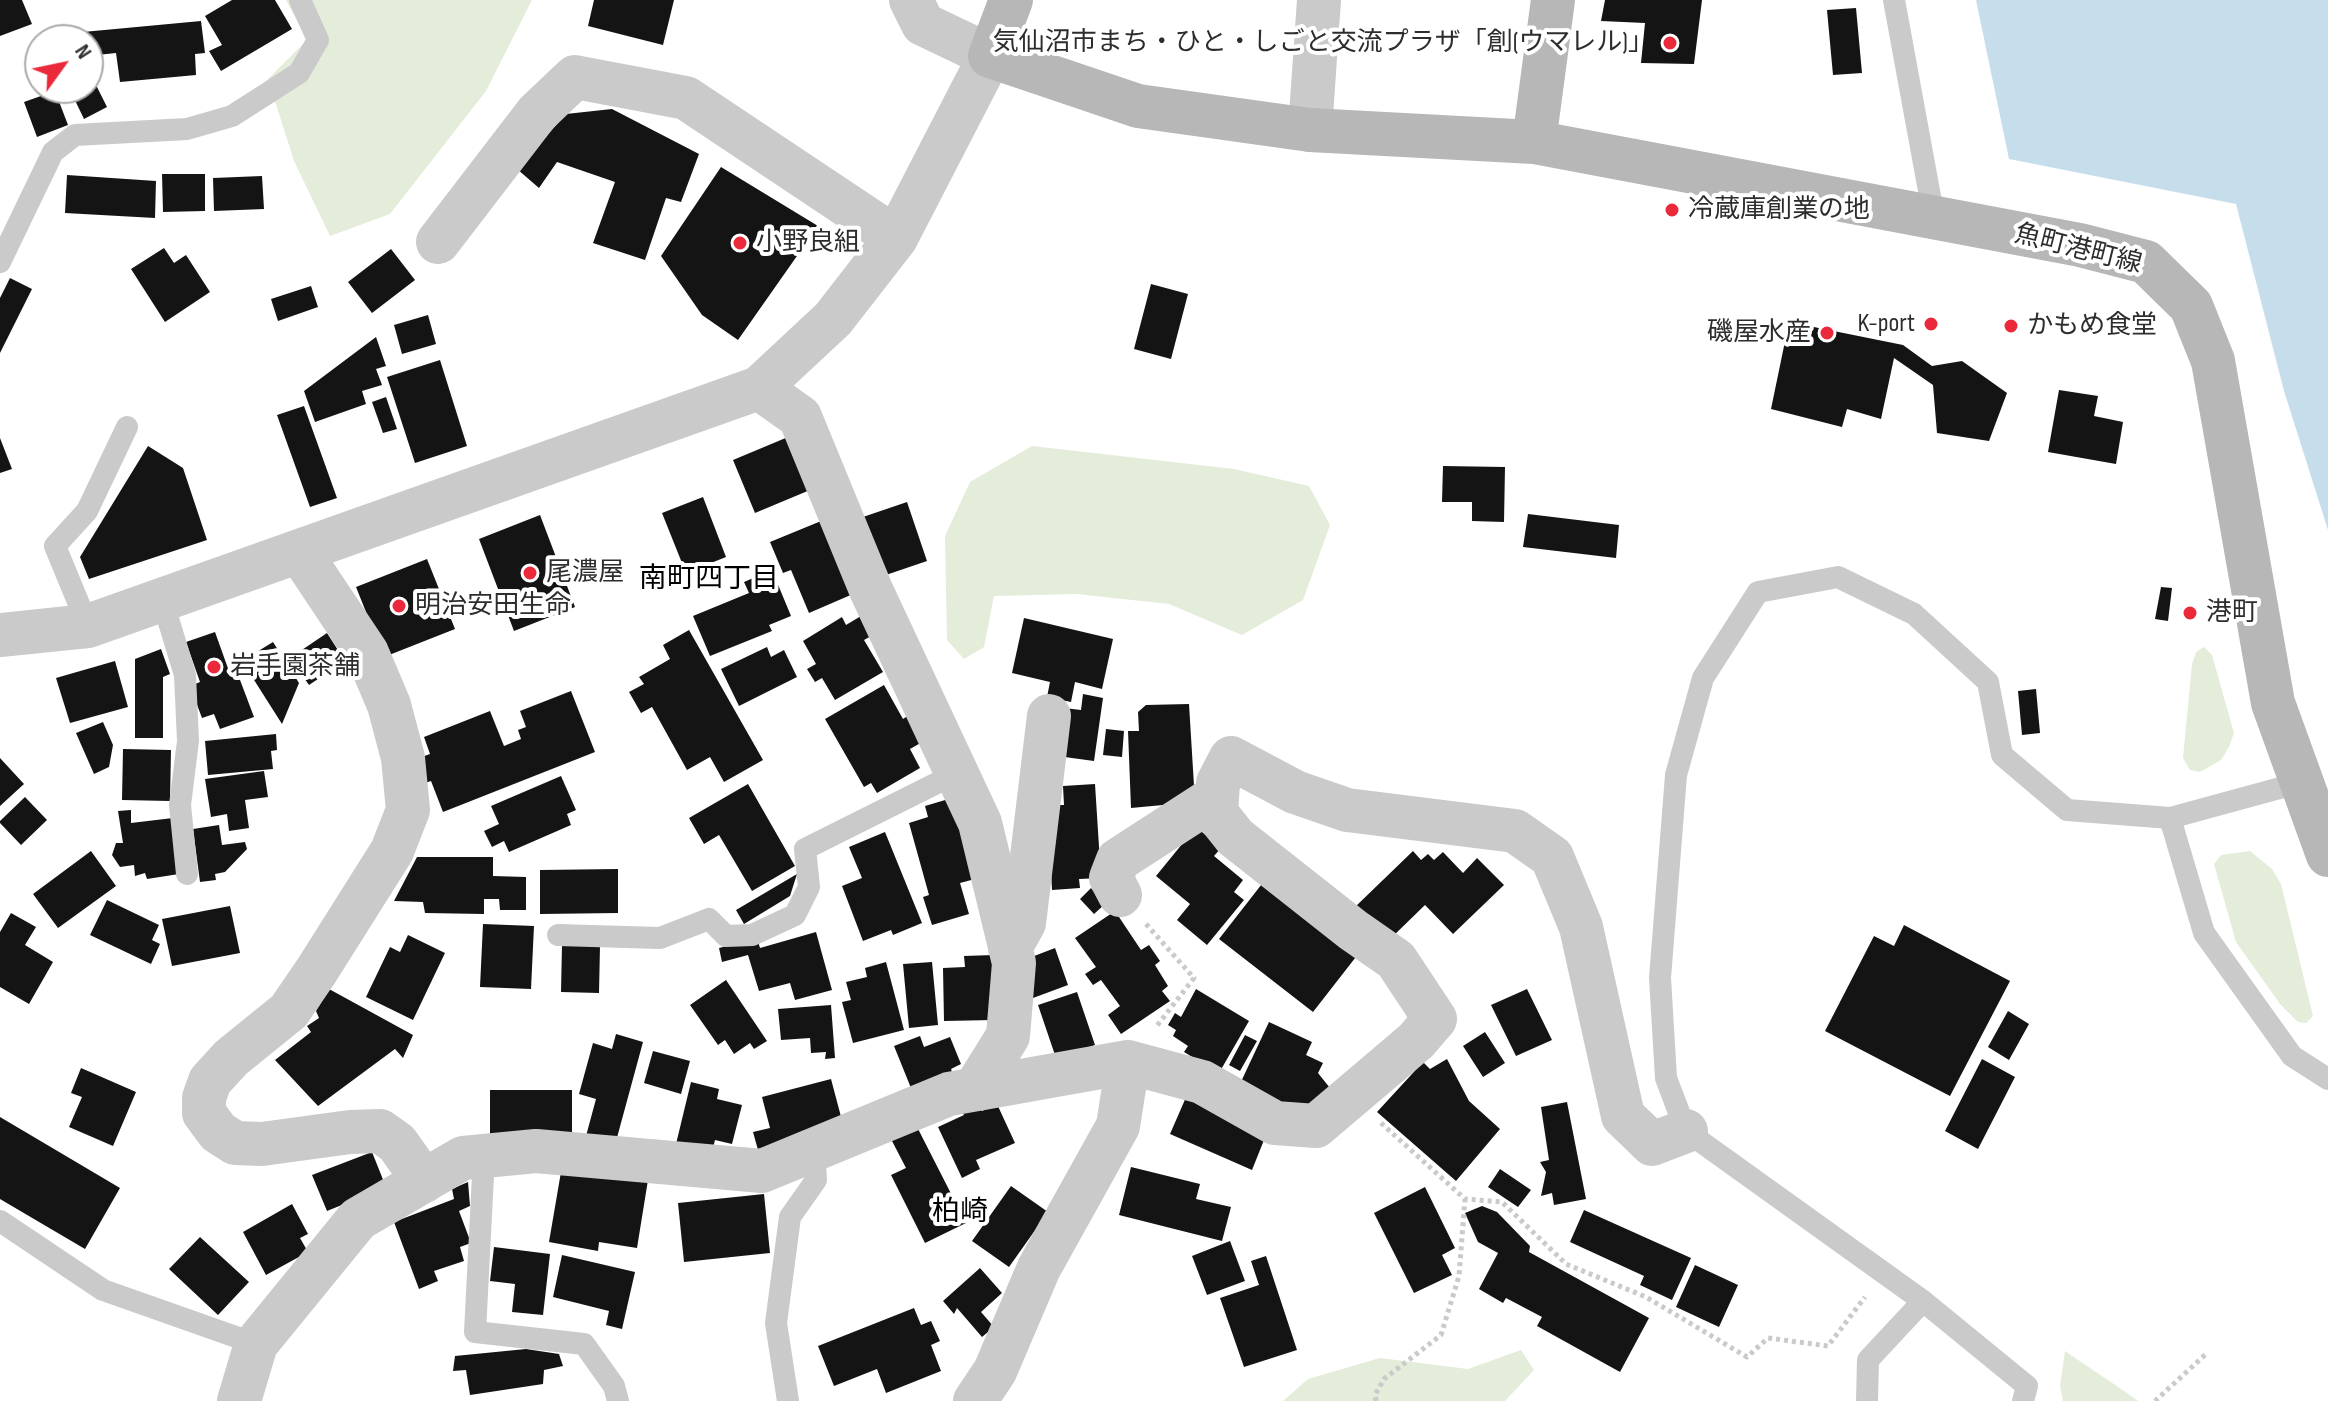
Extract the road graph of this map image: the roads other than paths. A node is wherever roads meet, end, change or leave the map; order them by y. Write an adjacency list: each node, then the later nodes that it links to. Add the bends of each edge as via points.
1 (300, 0): 13 (lane, via 318,40 299,73 232,116 187,129 75,135 53,152)
2 (911, 0): 7 (street, via 923,24)
3 (1011, 0): 7 (street)
4 (1319, 0): 8 (street)
5 (1553, 0): 9 (street)
6 (1894, 0): 10 (lane)
7 (990, 56): 8 (street, 魚町港町線, via 1138,106); 11 (street)
8 (1310, 130): 9 (street, 魚町港町線)
9 (1534, 142): 10 (street, 魚町港町線)
10 (1934, 218): 22 (street, 魚町港町線, via 2146,262 2191,306 2213,361 2273,703)
11 (896, 238): 12 (street, via 686,98 575,77 537,113); 14 (street, via 833,319)
12 (438, 242)
13 (0, 262)
14 (759, 388): 16 (street); 21 (street, via 800,417 871,590)
15 (127, 427): 18 (lane, via 87,511 55,546)
16 (299, 551): 17 (street); 36 (street, via 367,653 403,758 408,810 392,851 317,970 289,1011 210,1081 204,1113 235,1143 380,1131 397,1143)
17 (162, 599): 18 (street); 26 (lane, via 185,675 188,741 180,805)
18 (88, 626): 19 (street)
19 (0, 635)
20 (1049, 716): 29 (street, via 1024,923)
21 (957, 773): 28 (lane, via 805,849 809,887 795,915 752,935 726,936 709,919 660,938); 29 (street, via 980,823)
22 (2302, 782): 24 (lane); 25 (street, 魚町港町線)
23 (1217, 796): 27 (street, via 1118,860 1111,878); 30 (street, via 1216,813 1235,837 1396,960 1435,1019 1316,1126 1275,1123 1202,1082); 33 (street, via 1231,758 1295,792 1347,810 1515,831 1552,857 1581,927 1623,1116 1652,1144)
24 (2170, 818): 31 (lane, via 2204,933 2292,1056); 33 (lane, via 2067,810 2002,755 1988,682 1914,614 1838,577 1758,592 1703,678 1676,775 1660,978 1666,1078)
25 (2328, 855)
26 (187, 874)
27 (1120, 895)
28 (558, 935)
29 (1010, 948): 32 (street, via 1014,963 1008,1036)
30 (1128, 1062): 32 (street); 43 (street, via 1118,1126 1039,1268 995,1371)
31 (2328, 1079)
32 (975, 1089): 34 (street, via 949,1094)
33 (1686, 1131): 38 (lane)
34 (814, 1149): 35 (street, via 762,1171 536,1151); 42 (lane, via 816,1180 790,1217 776,1323)
35 (484, 1156): 36 (street, via 463,1158); 41 (lane, via 475,1332 584,1344 614,1386)
36 (424, 1181): 39 (street, via 358,1219)
37 (0, 1221): 39 (lane, via 103,1290)
38 (1923, 1301): 44 (lane, via 1868,1360); 45 (lane, via 2027,1386)
39 (256, 1344): 40 (street)
40 (239, 1401)
41 (618, 1401)
42 (788, 1401)
43 (975, 1401)
44 (1867, 1401)
45 (2023, 1401)

